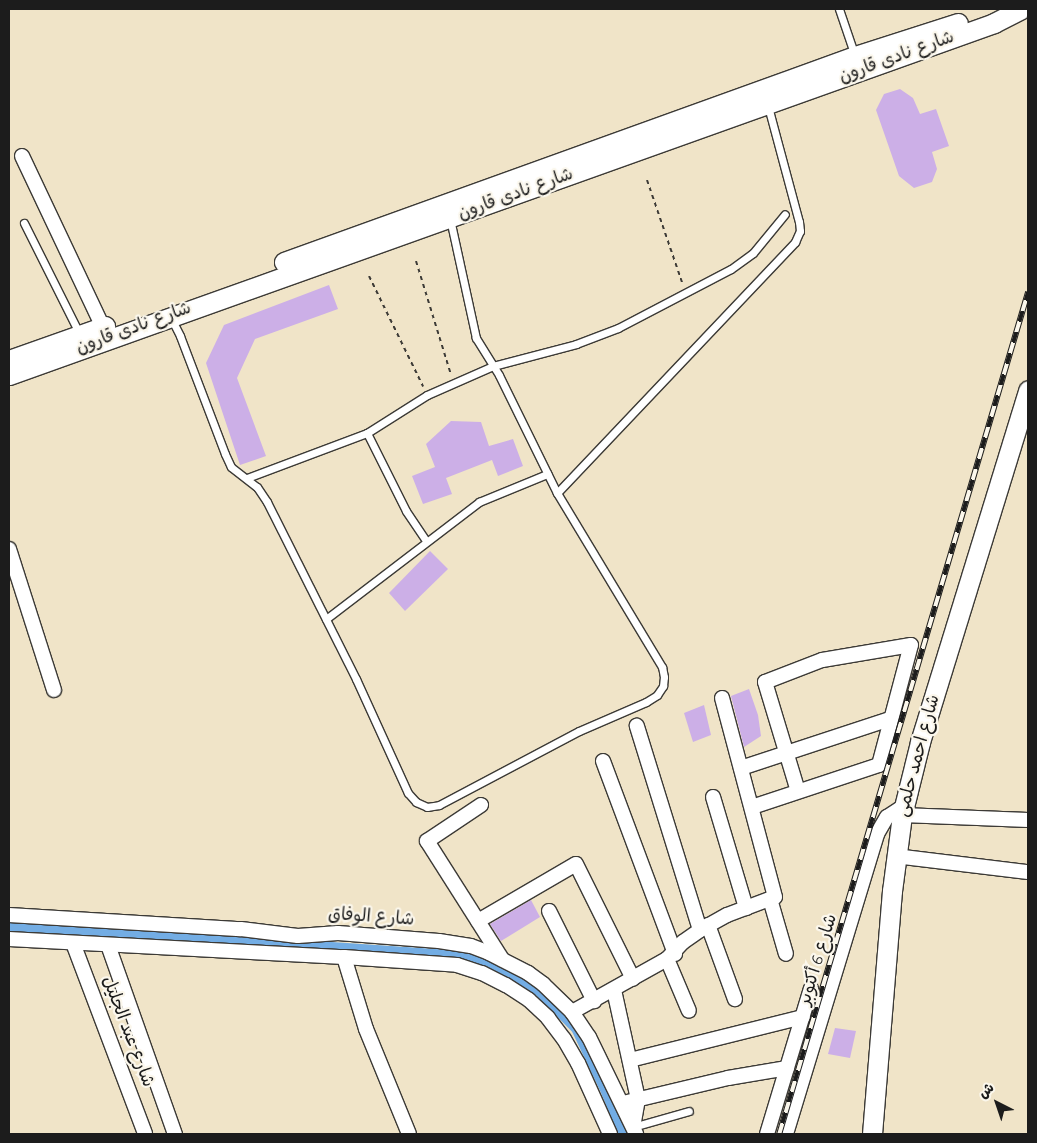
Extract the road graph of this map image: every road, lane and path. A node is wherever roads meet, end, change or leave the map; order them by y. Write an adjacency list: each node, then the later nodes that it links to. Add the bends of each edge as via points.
1 (839, 9): 4 (lane)
2 (1010, 9): 4 (main road, شارع نادى قارون)
3 (1021, 9): 5 (main road, شارع نادى قارون, via 994,23)
4 (855, 56): 6 (main road, شارع نادى قارون)
5 (768, 105): 6 (main road, شارع نادى قارون); 27 (lane, via 799,222 800,231 795,242)
6 (624, 148): 10 (main road, شارع نادى قارون); 15 (main road, شارع نادى قارون)
7 (22, 156): 16 (street)
8 (648, 180): 14 (path)
9 (785, 214): 14 (lane, via 753,253 732,269)
10 (450, 218): 15 (main road, شارع نادى قارون); 19 (lane, via 476,338)
11 (24, 223): 17 (lane)
12 (416, 261): 21 (path)
13 (369, 276): 23 (path)
14 (686, 292): 19 (lane, via 618,328 585,341)
15 (168, 310): 16 (main road, شارع نادى قارون); 20 (main road, شارع نادى قارون); 26 (lane, via 231,467)
16 (103, 327): 17 (main road, شارع نادى قارون)
17 (80, 335): 18 (main road, شارع نادى قارون)
18 (9, 360)
19 (493, 366): 21 (lane); 25 (lane)
20 (9, 375)
21 (453, 382): 23 (lane)
22 (1028, 390): 42 (main road, شارع احمد حلمى, via 920,742)
23 (427, 395): 24 (lane)
24 (367, 433): 26 (lane); 28 (lane, via 406,511)
25 (547, 474): 27 (lane); 28 (lane, via 479,502)
26 (247, 478): 30 (lane, via 267,502)
27 (557, 493): 30 (lane, via 662,667 663,686 646,702 579,731 440,805 426,807 408,793)
28 (426, 542): 30 (lane)
29 (9, 549): 31 (street)
30 (326, 619)
31 (54, 690)
32 (722, 698): 37 (street)
33 (890, 719): 35 (street); 35 (street, via 911,645 822,660 765,682); 38 (street, via 879,765)
34 (637, 726): 51 (street)
35 (786, 753): 37 (street); 38 (street)
36 (603, 761): 57 (street)
37 (741, 768): 41 (street)
38 (798, 792): 41 (street)
39 (713, 797): 47 (street)
40 (482, 805): 50 (street, via 427,841)
41 (752, 806): 46 (street, via 775,897)
42 (903, 811): 43 (street); 44 (main road, شارع احمد حلمى); 78 (street, شارع 6 أكتوبر, via 887,817 877,834)
43 (1028, 820)
44 (896, 856): 45 (street); 79 (main road, شارع احمد حلمى)
45 (1028, 872)
46 (770, 899): 47 (street); 55 (street)
47 (746, 908): 51 (street)
48 (549, 910): 63 (street)
49 (9, 915): 58 (street, شارع الوفاق, via 240,929 298,936 338,933 430,940 471,946)
50 (478, 921): 58 (street); 59 (street, via 576,864)
51 (704, 927): 57 (street, via 683,942); 62 (street)
52 (9, 940): 53 (street)
53 (73, 943): 54 (street); 73 (street, شارع عبد الجليل)
54 (108, 945): 56 (street); 74 (street)
55 (786, 954)
56 (344, 957): 75 (street, via 366,1029); 76 (street, via 456,966 482,973 506,985 542,1012 564,1039 578,1062)
57 (671, 957): 59 (street); 64 (street)
58 (502, 959): 65 (street, شارع الوفاق, via 543,984)
59 (633, 980): 61 (street)
60 (811, 988): 66 (street, شارع 6 أكتوبر)
61 (614, 990): 63 (street); 67 (street)
62 (735, 999)
63 (594, 1001): 65 (street)
64 (689, 1011)
65 (572, 1012): 70 (street, شارع الوفاق, via 589,1036)
66 (803, 1017): 67 (street); 68 (street, شارع 6 أكتوبر)
67 (630, 1060): 69 (street)
68 (787, 1068): 69 (street); 77 (street, شارع 6 أكتوبر)
69 (638, 1099): 70 (street); 72 (street)
70 (623, 1103): 72 (street, شارع الوفاق)
71 (689, 1111): 72 (lane)
72 (635, 1131)
73 (146, 1134)
74 (175, 1134)
75 (409, 1134)
76 (610, 1134)
77 (766, 1134)
78 (786, 1134)
79 (872, 1134)

